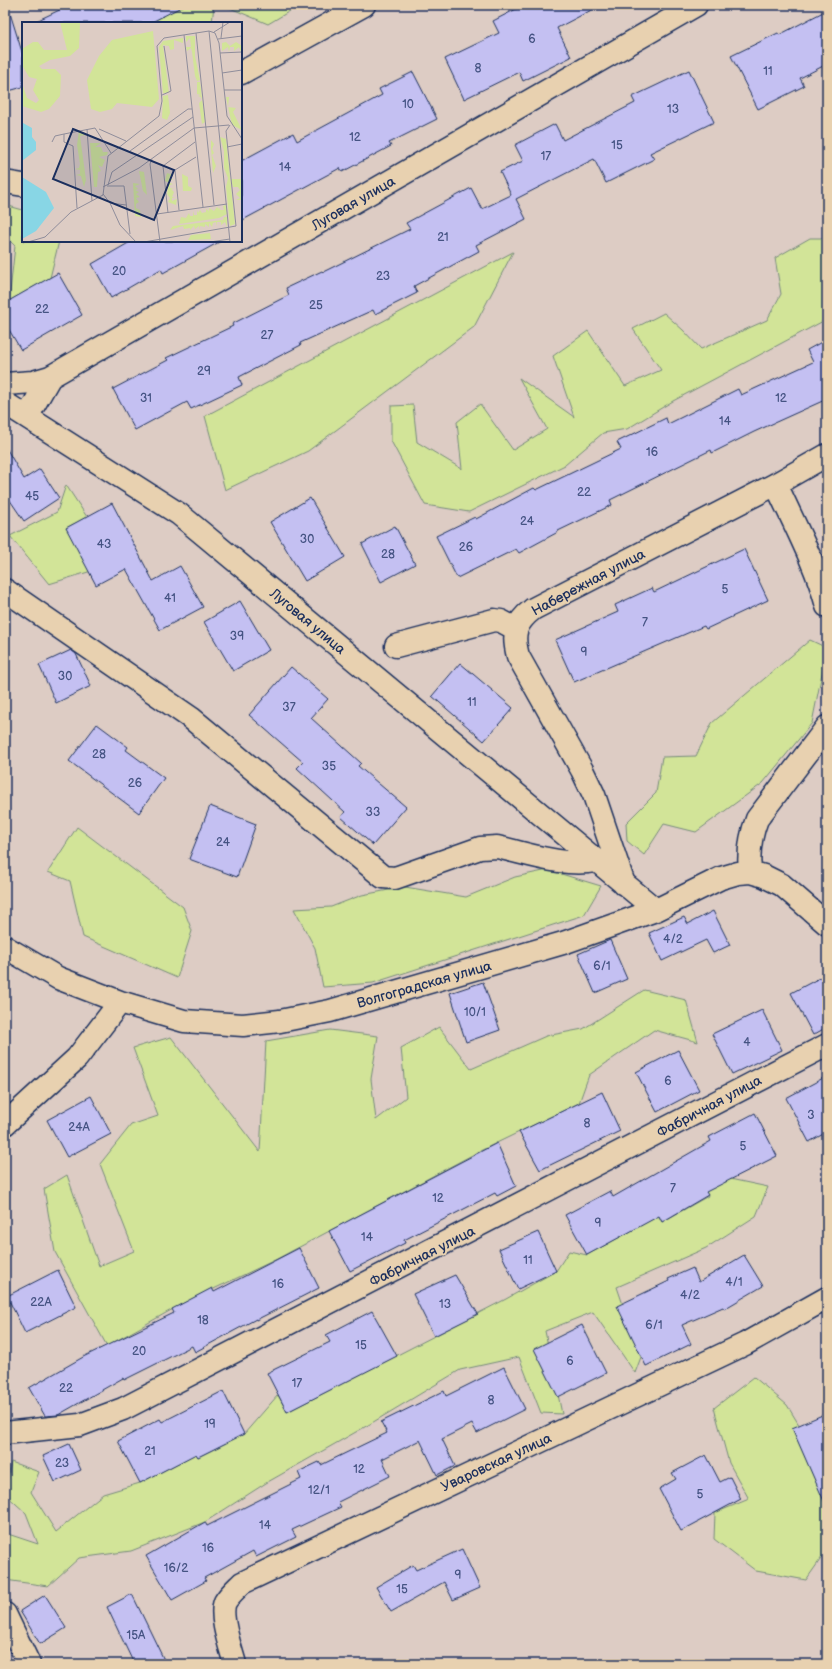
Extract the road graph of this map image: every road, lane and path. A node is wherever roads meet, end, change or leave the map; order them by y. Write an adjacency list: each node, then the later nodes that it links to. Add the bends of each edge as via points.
1 (364, 5): 3 (street)
2 (696, 5): 6 (street, Луговая улица)
3 (242, 72)
4 (5, 182): 5 (street)
5 (22, 185)
6 (50, 377): 7 (street, Луговая улица, via 33,382); 9 (street)
7 (5, 384)
8 (5, 403): 9 (street, Луговая улица)
9 (27, 417): 17 (street, Луговая улица, via 179,514)
10 (827, 455): 11 (street, Набережная улица)
11 (776, 484): 13 (street, via 808,554); 14 (street, Набережная улица, via 533,609 522,618)
12 (5, 590): 17 (street, via 190,718 383,877 395,878 489,847 565,862 583,864)
13 (827, 606)
14 (516, 629): 15 (street, via 494,620); 19 (street, via 514,643 518,656 594,795)
15 (396, 646)
16 (827, 727): 18 (street, via 757,819 751,832 748,851)
17 (596, 861): 19 (street, Луговая улица)
18 (750, 872): 20 (street, Волгоградская улица, via 721,878); 21 (street, Волгоградская улица, via 782,885)
19 (624, 884): 20 (street, Луговая улица)
20 (656, 910): 23 (street, Волгоградская улица, via 563,943 330,1011 280,1021 243,1025 184,1021)
21 (827, 924)
22 (5, 947): 23 (street, Волгоградская улица, via 58,978)
23 (120, 1002): 25 (street, via 77,1058)
24 (827, 1045): 27 (street, Фабричная улица, via 123,1410 80,1425)
25 (5, 1124)
26 (827, 1298): 30 (street, Уваровская улица, via 745,1344 242,1583 232,1592 225,1604 226,1628)
27 (5, 1432)
28 (5, 1614): 29 (street)
29 (29, 1664)
30 (235, 1664)

